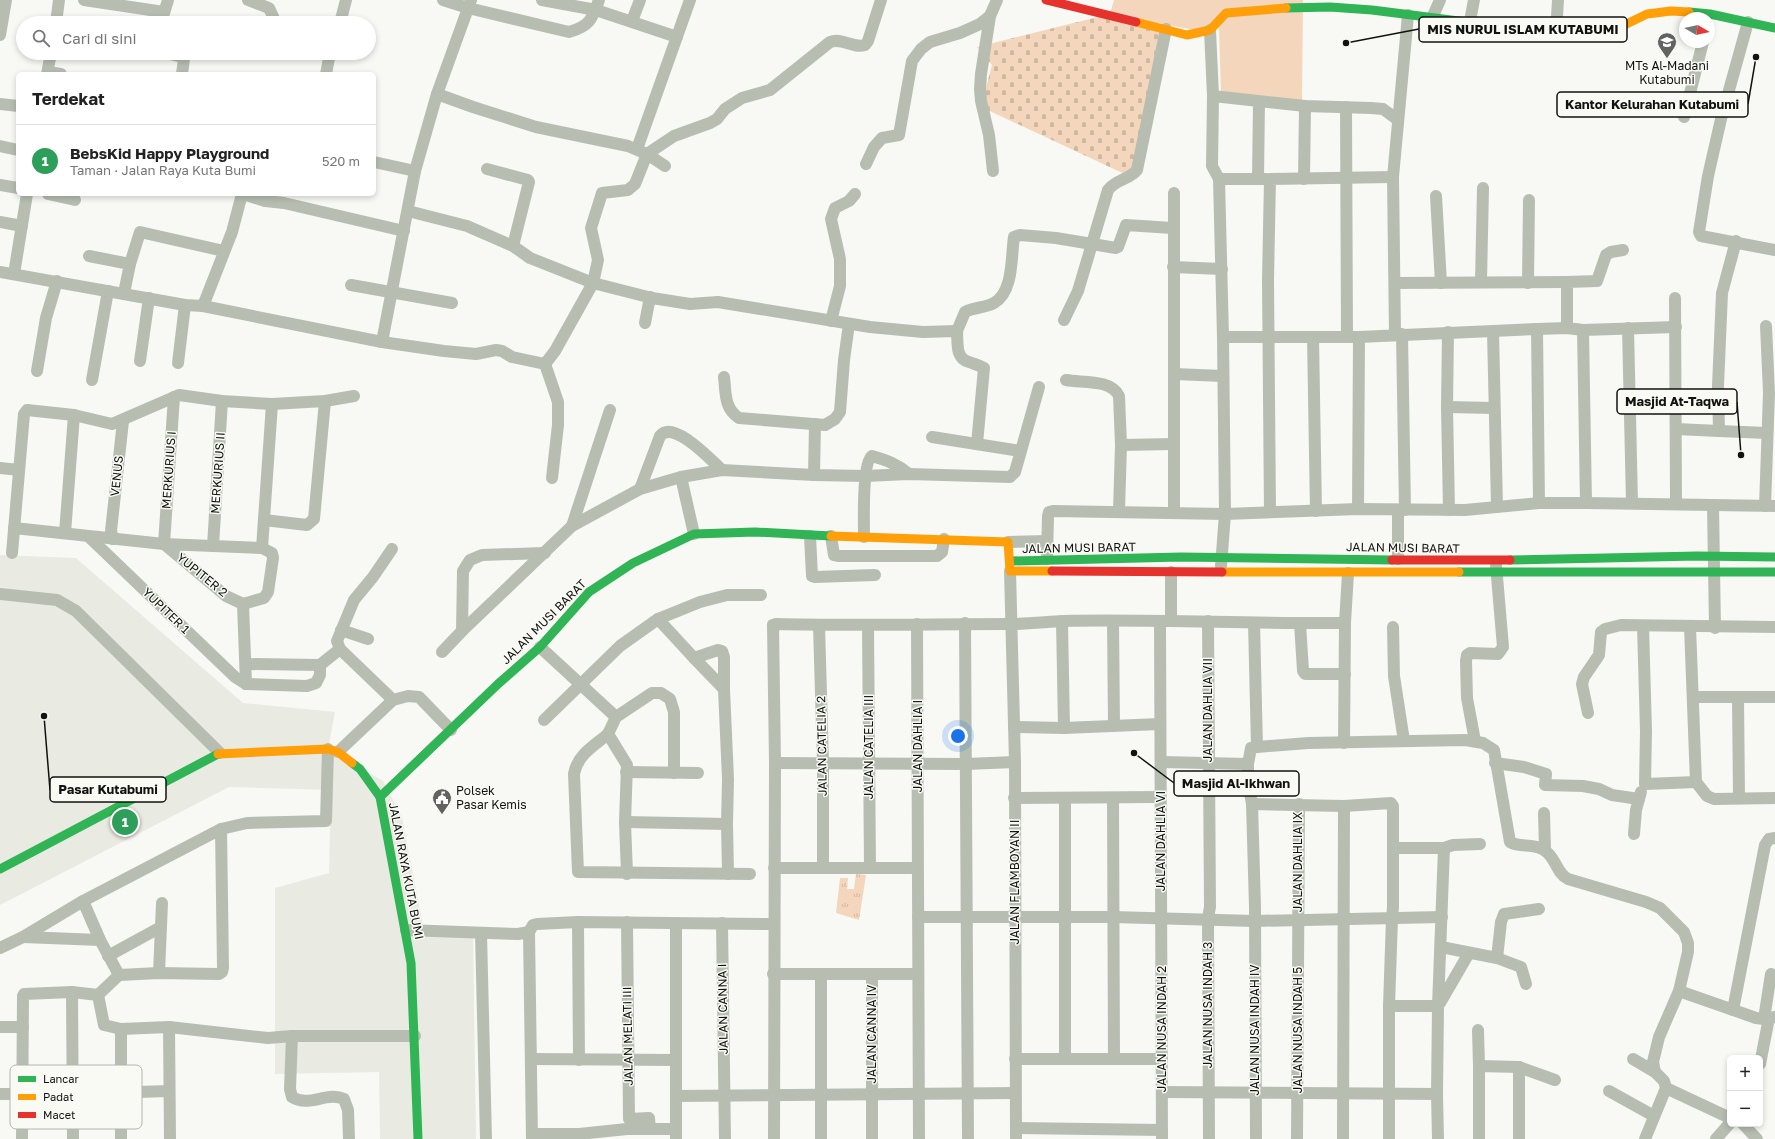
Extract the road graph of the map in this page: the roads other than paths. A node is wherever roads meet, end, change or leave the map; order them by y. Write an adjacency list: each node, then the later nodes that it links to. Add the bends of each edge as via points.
1 (6, 0): 31 (street)
2 (59, 0): 22 (street)
3 (84, 0): 19 (street)
4 (248, 0): 23 (street, via 269,8)
5 (346, 0): 24 (street)
6 (443, 0): 16 (street)
7 (542, 0): 17 (street)
8 (640, 0): 29 (street)
9 (690, 0): 36 (street)
10 (881, 0): 55 (street, via 865,45 836,40 830,42 770,90 742,98 713,121)
11 (997, 0): 25 (street)
12 (1046, 0): 33 (street)
13 (1440, 0): 27 (street)
14 (1474, 0): 28 (street)
15 (1558, 0): 35 (street)
16 (469, 4): 17 (street, via 569,32 586,25); 44 (street)
17 (597, 5): 29 (street)
18 (1373, 5): 21 (street); 34 (street, via 1241,10 1226,13)
19 (164, 12)
20 (1679, 12): 35 (street, via 1653,13 1610,32)
21 (1408, 15): 27 (street); 52 (street)
22 (57, 16)
23 (273, 16)
24 (342, 16)
25 (990, 16): 57 (street, via 980,24 930,42 921,49 912,61 899,135 882,138 874,147); 61 (street, via 980,89)
26 (1715, 17): 30 (street)
27 (1432, 18): 28 (street)
28 (1470, 20): 35 (street)
29 (632, 21): 36 (street)
30 (1748, 22): 32 (street); 84 (street, via 1721,119 1699,232 1701,236)
31 (1, 28)
32 (1775, 28)
33 (1166, 29): 34 (street, via 1187,35); 85 (street, via 1137,170 1132,176 1112,184 1108,190)
34 (1210, 30): 45 (street)
35 (1556, 33)
36 (677, 37): 55 (street)
37 (1701, 48): 51 (street)
38 (50, 60): 41 (street)
39 (184, 60): 42 (street)
40 (329, 60): 43 (street)
41 (48, 72)
42 (182, 72)
43 (326, 72)
44 (437, 94): 55 (street, via 536,126 628,146); 60 (street)
45 (1213, 96): 46 (street); 64 (street, via 1212,166)
46 (1259, 102): 49 (street); 65 (street)
47 (0, 104): 48 (street)
48 (16, 106)
49 (1305, 106): 50 (street); 66 (street)
50 (1346, 107): 52 (street, via 1383,109); 63 (street)
51 (1684, 117)
52 (1398, 120): 62 (street)
53 (0, 146): 54 (street)
54 (16, 150)
55 (642, 152): 58 (street); 100 (street, via 635,184 628,190 604,191 600,195 591,228 598,260)
56 (376, 162): 60 (street)
57 (866, 164)
58 (665, 166)
59 (487, 169): 86 (street, via 529,182)
60 (415, 171): 79 (street)
61 (993, 171)
62 (1393, 177): 63 (street); 101 (street)
63 (1347, 178): 66 (street); 130 (street)
64 (1219, 179): 65 (street); 93 (street)
65 (1264, 179): 66 (street); 128 (street)
66 (1304, 179)
67 (0, 185): 68 (street)
68 (16, 188)
69 (1483, 188): 97 (street)
70 (1174, 193): 82 (street)
71 (856, 194): 114 (street, via 835,208 831,219 840,259 840,286)
72 (27, 196): 81 (street)
73 (57, 196): 77 (street)
74 (241, 196): 89 (street)
75 (249, 196): 83 (street)
76 (1436, 196): 102 (street)
77 (76, 200)
78 (1529, 200): 98 (street)
79 (408, 211): 83 (street); 86 (street, via 467,226)
80 (0, 222): 81 (street)
81 (22, 226): 95 (street)
82 (1172, 228): 85 (street, via 1126,225 1118,247); 92 (street)
83 (404, 231): 105 (street)
84 (1736, 241): 88 (street); 155 (street, via 1722,293)
85 (1092, 244): 113 (street, via 1078,291); 123 (street, via 1020,235 1014,237 1010,276 1005,290 994,303 964,312)
86 (513, 246): 100 (street, via 530,258)
87 (1623, 250): 99 (street, via 1606,255 1597,281)
88 (1775, 250)
89 (224, 251): 91 (street, via 140,232); 112 (street)
90 (89, 256): 91 (street)
91 (130, 264): 106 (street)
92 (1173, 267): 93 (street); 136 (street)
93 (1222, 269): 127 (street)
94 (0, 272): 95 (street)
95 (14, 274): 96 (street)
96 (57, 281): 104 (street); 135 (street, via 46,318)
97 (1481, 282): 98 (street); 102 (street)
98 (1528, 282): 99 (street)
99 (1567, 282): 119 (street)
100 (594, 283): 107 (street); 134 (street)
101 (1395, 283): 102 (street); 126 (street)
102 (1441, 283)
103 (351, 285): 105 (street)
104 (108, 291): 106 (street); 139 (street)
105 (392, 291): 110 (street); 131 (street)
106 (124, 293): 108 (street)
107 (650, 297): 114 (street, via 690,304 718,302); 115 (street)
108 (149, 298): 111 (street); 132 (street)
109 (1675, 298): 118 (street)
110 (452, 302)
111 (185, 305): 112 (street); 133 (street)
112 (203, 306): 131 (street)
113 (1064, 320)
114 (832, 321): 116 (street)
115 (645, 323)
116 (849, 324): 123 (street, via 923,332); 153 (street, via 840,412 835,419 825,425)
117 (1766, 326): 142 (street)
118 (1676, 327): 120 (street); 154 (street)
119 (1567, 328): 121 (street); 122 (street)
120 (1628, 328): 122 (street); 173 (street)
121 (1537, 329): 124 (street); 171 (street)
122 (1583, 330): 172 (street)
123 (957, 331): 158 (street, via 959,357 984,368)
124 (1493, 331): 125 (street); 149 (street)
125 (1448, 332): 126 (street); 148 (street)
126 (1398, 334): 130 (street); 179 (street)
127 (1223, 337): 128 (street); 137 (street)
128 (1269, 337): 129 (street); 184 (street)
129 (1313, 337): 130 (street); 182 (street)
130 (1353, 337): 178 (street)
131 (382, 342): 134 (street, via 476,354 496,350 512,357)
132 (140, 360)
133 (178, 363)
134 (546, 364): 169 (street, via 558,402)
135 (37, 370)
136 (1174, 374): 137 (street); 159 (street)
137 (1223, 376): 185 (street)
138 (724, 377): 153 (street, via 728,408 739,418)
139 (92, 380)
140 (1066, 380): 160 (street, via 1100,383 1118,392)
141 (1039, 387): 161 (street)
142 (1772, 393): 156 (street)
143 (354, 396): 145 (street)
144 (174, 397): 146 (street, via 179,395); 152 (street); 199 (street, MERKURIUS I)
145 (326, 400): 147 (street); 186 (street, via 314,519 307,525)
146 (222, 401): 147 (street); 200 (street, MERKURIUS II)
147 (272, 404): 186 (street)
148 (1447, 407): 149 (street); 180 (street)
149 (1494, 408): 177 (street)
150 (610, 410): 187 (street)
151 (74, 415): 152 (street, via 112,424); 163 (street, via 27,410 24,414); 189 (street)
152 (122, 421): 191 (street, VENUS)
153 (815, 424): 166 (street)
154 (1676, 429): 155 (street); 174 (street)
155 (1719, 431): 156 (street)
156 (1767, 433): 176 (street)
157 (932, 437): 158 (street)
158 (977, 444): 161 (street)
159 (1174, 444): 160 (street); 183 (street)
160 (1121, 445): 181 (street)
161 (1020, 451): 165 (street, via 1015,472 1010,477)
162 (0, 468): 163 (street)
163 (19, 470): 188 (street)
164 (722, 470): 166 (street); 168 (street); 170 (street, via 688,439 667,431 660,436)
165 (909, 474): 167 (street); 167 (street, via 900,466 872,456 868,459)
166 (814, 475): 167 (street)
167 (865, 476): 195 (street)
168 (681, 477): 170 (street); 190 (street)
169 (552, 478)
170 (640, 489): 187 (street)
171 (1539, 503): 172 (street); 177 (street)
172 (1586, 503): 173 (street)
173 (1632, 503): 174 (street)
174 (1676, 504): 175 (street)
175 (1713, 506): 176 (street); 205 (street)
176 (1770, 506)
177 (1497, 507): 180 (street)
178 (1358, 509): 179 (street); 182 (street)
179 (1401, 510): 180 (street); 209 (street)
180 (1450, 510)
181 (1119, 511): 183 (street); 197 (street, via 1049,512)
182 (1316, 511): 184 (street)
183 (1174, 512): 185 (street)
184 (1270, 512): 185 (street)
185 (1225, 514): 206 (street)
186 (264, 520): 201 (street)
187 (572, 526): 204 (street)
188 (14, 528): 189 (street); 203 (street)
189 (65, 533): 192 (street)
190 (694, 534): 193 (street, JALAN MUSI BARAT, via 755,532); 244 (street, JALAN MUSI BARAT, via 633,563 589,592)
191 (112, 535): 192 (street); 199 (street)
192 (88, 536): 251 (street, YUPITER 1, via 235,677)
193 (810, 536): 194 (street, JALAN MUSI BARAT); 219 (street, via 812,576)
194 (831, 536): 195 (street, JALAN MUSI BARAT); 196 (street, via 834,554 839,556 937,556 942,552)
195 (864, 537): 196 (street, JALAN MUSI BARAT)
196 (944, 538): 198 (street, JALAN MUSI BARAT)
197 (1047, 541): 198 (street); 208 (street)
198 (1008, 542): 211 (street, JALAN MUSI BARAT)
199 (164, 544): 200 (street); 222 (street, YUPITER 2, via 226,596)
200 (213, 546): 201 (street)
201 (262, 548): 222 (street, via 272,553 273,558 268,592 264,598)
202 (392, 549): 241 (street, via 354,600)
203 (12, 553)
204 (545, 553): 242 (street); 242 (street, via 482,555 470,560 463,571)
205 (1713, 555): 207 (street, JALAN MUSI BARAT); 210 (street, JALAN MUSI BARAT); 212 (street)
206 (1221, 558): 208 (street, JALAN MUSI BARAT); 209 (street, JALAN MUSI BARAT); 217 (street)
207 (1775, 558)
208 (1047, 559): 211 (street, JALAN MUSI BARAT)
209 (1398, 559): 210 (street, JALAN MUSI BARAT); 214 (street)
210 (1495, 560): 215 (street)
211 (1010, 566): 213 (street, JALAN MUSI BARAT); 232 (street, JALAN FLAMBOYAN II)
212 (1714, 571): 215 (street, JALAN MUSI BARAT); 216 (street, JALAN MUSI BARAT); 240 (street)
213 (1171, 572): 217 (street, JALAN MUSI BARAT); 226 (street, JALAN DAHLIA VI)
214 (1398, 572): 215 (street, JALAN MUSI BARAT); 218 (street, JALAN MUSI BARAT)
215 (1497, 572): 268 (street, via 1503,647 1498,654 1470,653 1466,661 1467,698)
216 (1775, 572)
217 (1221, 573): 218 (street, JALAN MUSI BARAT)
218 (1348, 573): 230 (street)
219 (875, 575)
220 (0, 594): 272 (street, via 57,600 76,611)
221 (761, 595): 223 (street, via 727,595 700,602)
222 (243, 604): 248 (street)
223 (658, 619): 247 (street); 252 (street, via 620,646)
224 (1062, 621): 225 (street); 232 (street); 264 (street)
225 (1113, 621): 226 (street); 262 (street)
226 (1166, 621): 227 (street); 261 (street, JALAN DAHLIA VI)
227 (1208, 621): 229 (street); 276 (street, JALAN DAHLIA VII)
228 (965, 623): 231 (street); 232 (street); 281 (street)
229 (1254, 623): 233 (street); 270 (street)
230 (1345, 623): 233 (street); 250 (street)
231 (917, 624): 235 (street); 273 (street, JALAN DAHLIA I)
232 (1010, 624): 263 (street, JALAN FLAMBOYAN II)
233 (1300, 624): 250 (street, via 1305,674)
234 (819, 625): 235 (street); 277 (street, via 773,626); 278 (street, JALAN CATELIA 2)
235 (868, 625): 279 (street, JALAN CATELIA III)
236 (1643, 626): 238 (street); 258 (street, via 1620,625 1601,632 1599,655 1582,684); 287 (street)
237 (1393, 627): 267 (street, via 1394,676)
238 (1690, 627): 240 (street); 254 (street)
239 (1775, 627): 240 (street)
240 (1715, 628)
241 (342, 630): 243 (street); 245 (street, via 337,641)
242 (462, 631): 246 (street)
243 (368, 639)
244 (540, 647): 252 (street); 265 (street, JALAN MUSI BARAT)
245 (340, 649): 249 (street); 257 (street)
246 (442, 652)
247 (694, 658): 253 (street); 253 (street, via 722,651)
248 (246, 664): 249 (street); 251 (street)
249 (320, 665): 251 (street, via 320,675 316,683 307,686)
250 (1345, 674): 269 (street)
251 (246, 684)
252 (581, 685): 259 (street); 260 (street)
253 (724, 689): 301 (street)
254 (1694, 697): 255 (street); 286 (street)
255 (1738, 697): 256 (street); 290 (street)
256 (1775, 697)
257 (392, 700): 265 (street, via 408,696 419,697); 271 (street)
258 (1588, 713)
259 (616, 717): 266 (street); 284 (street, via 652,693 660,693 670,699 674,712)
260 (544, 720)
261 (1160, 724): 262 (street); 275 (street, JALAN DAHLIA VI)
262 (1114, 725): 264 (street)
263 (1014, 727): 264 (street); 274 (street, JALAN FLAMBOYAN II)
264 (1064, 728)
265 (451, 730): 288 (street, JALAN MUSI BARAT)
266 (608, 734): 283 (street, via 626,762); 314 (street, via 579,758 575,766 577,868 582,874)
267 (1404, 741): 268 (street); 269 (street)
268 (1475, 741): 280 (street, via 1494,750)
269 (1344, 743): 270 (street)
270 (1257, 747): 282 (street, via 1251,748)
271 (333, 751): 272 (street); 288 (street, JALAN RAYA KUTA BUMI, via 360,768); 302 (street, via 326,821 247,823)
272 (220, 752): 313 (street)
273 (918, 762): 279 (street); 281 (street); 312 (street, JALAN DAHLIA I)
274 (1015, 762): 281 (street); 291 (street, JALAN FLAMBOYAN II)
275 (1161, 762): 276 (street); 289 (street, JALAN DAHLIA VI)
276 (1209, 762): 282 (street); 326 (street, JALAN DAHLIA VII)
277 (775, 763): 278 (street); 309 (street)
278 (823, 763): 279 (street); 310 (street, JALAN CATELIA 2)
279 (870, 763): 311 (street, JALAN CATELIA III)
280 (1496, 763): 295 (street, via 1524,767 1546,774 1545,786 1583,786 1612,795); 308 (street, via 1510,842)
281 (966, 764): 321 (street)
282 (1248, 764): 296 (street, JALAN NUSA INDAH IV)
283 (626, 772): 284 (street); 300 (street)
284 (674, 773): 285 (street)
285 (698, 773)
286 (1696, 782): 287 (street); 290 (street, via 1707,796)
287 (1645, 784): 295 (street)
288 (380, 797): 338 (street, JALAN RAYA KUTA BUMI)
289 (1160, 797): 293 (street); 328 (street, JALAN DAHLIA VI)
290 (1739, 797): 294 (street)
291 (1014, 798): 292 (street); 322 (street, JALAN FLAMBOYAN II)
292 (1065, 798): 293 (street); 323 (street)
293 (1113, 798): 325 (street)
294 (1775, 798)
295 (1638, 799): 303 (street)
296 (1252, 804): 297 (street); 330 (street, JALAN NUSA INDAH IV)
297 (1299, 804): 298 (street); 331 (street, JALAN DAHLIA IX)
298 (1344, 806): 306 (street, via 1391,803); 329 (street)
299 (1544, 813): 308 (street)
300 (625, 822): 301 (street); 314 (street)
301 (727, 824): 315 (street)
302 (221, 829): 317 (street); 348 (street, via 222,972)
303 (1634, 834)
304 (1775, 838): 361 (street, via 1769,839 1765,845)
305 (1480, 844): 307 (street)
306 (1394, 848): 307 (street); 327 (street)
307 (1444, 848): 324 (street)
308 (1545, 850): 356 (street, via 1564,877 1646,902 1660,908 1671,918 1684,932 1688,943)
309 (774, 868): 310 (street); 336 (street)
310 (823, 868): 311 (street)
311 (870, 868): 312 (street)
312 (917, 868): 320 (street, JALAN DAHLIA I)
313 (0, 869)
314 (627, 874): 315 (street)
315 (728, 874): 316 (street)
316 (750, 874)
317 (83, 901): 341 (street); 342 (street)
318 (162, 903): 337 (street)
319 (1539, 908): 347 (street, via 1504,914)
320 (918, 917): 321 (street); 352 (street, JALAN DAHLIA I)
321 (966, 917): 322 (street); 395 (street)
322 (1015, 917): 323 (street); 372 (street, JALAN FLAMBOYAN II)
323 (1065, 917): 325 (street); 373 (street)
324 (1442, 917): 327 (street); 343 (street)
325 (1113, 918): 328 (street); 374 (street)
326 (1208, 918): 328 (street); 330 (street); 392 (street, JALAN NUSA INDAH 3)
327 (1392, 918): 329 (street); 359 (street)
328 (1161, 919): 375 (street, JALAN NUSA INDAH 2)
329 (1343, 919): 331 (street); 398 (street)
330 (1254, 920): 331 (street); 393 (street, JALAN NUSA INDAH IV)
331 (1298, 920): 397 (street, JALAN NUSA INDAH 5)
332 (578, 922): 333 (street); 339 (street, via 533,925); 377 (street)
333 (627, 922): 334 (street); 378 (street, JALAN MELATI III)
334 (676, 923): 335 (street); 379 (street)
335 (722, 923): 336 (street); 404 (street, JALAN CANNA I)
336 (774, 924): 349 (street)
337 (161, 927): 346 (street); 348 (street)
338 (406, 930): 340 (street); 369 (street, JALAN RAYA KUTA BUMI, via 411,964)
339 (529, 932): 340 (street); 371 (street)
340 (481, 933): 422 (street)
341 (23, 937): 342 (street); 344 (street)
342 (100, 940): 346 (street)
343 (1441, 947): 345 (street); 360 (street)
344 (0, 948)
345 (1469, 952): 347 (street); 360 (street)
346 (108, 956): 354 (street)
347 (1497, 958): 355 (street, via 1521,967)
348 (159, 973): 354 (street)
349 (773, 974): 350 (street); 399 (street)
350 (821, 974): 351 (street); 400 (street)
351 (872, 974): 352 (street); 401 (street, JALAN CANNA IV)
352 (918, 974): 394 (street, JALAN DAHLIA I)
353 (1771, 974): 362 (street)
354 (118, 975): 358 (street)
355 (1526, 984)
356 (1679, 990): 361 (street); 385 (street, via 1656,1047 1652,1062)
357 (72, 992): 358 (street); 363 (street, via 24,994); 381 (street)
358 (98, 995): 366 (street, via 104,1025)
359 (1388, 1006): 360 (street); 402 (street)
360 (1438, 1006): 403 (street)
361 (1733, 1010): 362 (street, via 1756,1018)
362 (1769, 1018): 370 (street)
363 (23, 1025): 364 (street); 380 (street)
364 (0, 1027)
365 (169, 1027): 366 (street); 368 (street, via 268,1038); 388 (street)
366 (121, 1029): 382 (street)
367 (1478, 1030): 383 (street)
368 (292, 1036): 369 (street); 420 (street, via 292,1096 307,1101 335,1097 344,1099 348,1110)
369 (415, 1036): 421 (street, JALAN RAYA KUTA BUMI)
370 (1762, 1055)
371 (531, 1059): 377 (street); 417 (street)
372 (1015, 1059): 373 (street); 396 (street, JALAN FLAMBOYAN II)
373 (1065, 1059): 374 (street)
374 (1114, 1059): 375 (street)
375 (1162, 1059): 391 (street, JALAN NUSA INDAH 2)
376 (1634, 1059): 385 (street)
377 (579, 1060): 378 (street)
378 (627, 1060): 379 (street); 410 (street, JALAN MELATI III, via 629,1119 649,1118)
379 (676, 1060): 405 (street)
380 (22, 1065)
381 (72, 1065)
382 (121, 1065)
383 (1479, 1066): 384 (street); 435 (street)
384 (1519, 1067): 386 (street); 436 (street)
385 (1655, 1072): 387 (street, via 1664,1081)
386 (1555, 1080)
387 (1666, 1088): 406 (street); 407 (street)
388 (169, 1090): 390 (street); 419 (street)
389 (1609, 1091): 406 (street)
390 (142, 1092)
391 (1162, 1092): 392 (street); 416 (street, JALAN NUSA INDAH 2)
392 (1209, 1092): 393 (street); 429 (street, JALAN NUSA INDAH 3)
393 (1255, 1092): 397 (street); 430 (street, JALAN NUSA INDAH IV)
394 (919, 1093): 395 (street); 401 (street); 427 (street, JALAN DAHLIA I)
395 (968, 1093): 396 (street); 428 (street)
396 (1015, 1093): 413 (street, JALAN FLAMBOYAN II)
397 (1298, 1093): 398 (street); 431 (street, JALAN NUSA INDAH 5)
398 (1342, 1093): 402 (street); 432 (street)
399 (774, 1094): 400 (street); 404 (street); 424 (street)
400 (821, 1094): 401 (street); 425 (street)
401 (872, 1094): 426 (street, JALAN CANNA IV)
402 (1390, 1094): 403 (street); 433 (street)
403 (1437, 1094): 434 (street)
404 (724, 1095): 405 (street); 423 (street, JALAN CANNA I)
405 (676, 1096): 412 (street)
406 (1654, 1116): 437 (street)
407 (1727, 1117)
408 (1727, 1126): 438 (street)
409 (1746, 1127): 439 (street)
410 (650, 1129): 411 (street); 412 (street)
411 (627, 1134): 418 (street)
412 (676, 1134)
413 (1016, 1134): 414 (street)
414 (1065, 1134): 415 (street)
415 (1116, 1135): 416 (street)
416 (1162, 1135)
417 (532, 1137): 418 (street)
418 (579, 1137)
419 (170, 1139)
420 (349, 1139)
421 (418, 1139)
422 (486, 1139)
423 (725, 1139)
424 (774, 1139)
425 (821, 1139)
426 (872, 1139)
427 (919, 1139)
428 (968, 1139)
429 (1209, 1139)
430 (1256, 1139)
431 (1298, 1139)
432 (1343, 1139)
433 (1389, 1139)
434 (1438, 1139)
435 (1479, 1139)
436 (1519, 1139)
437 (1646, 1139)
438 (1716, 1139)
439 (1757, 1139)

